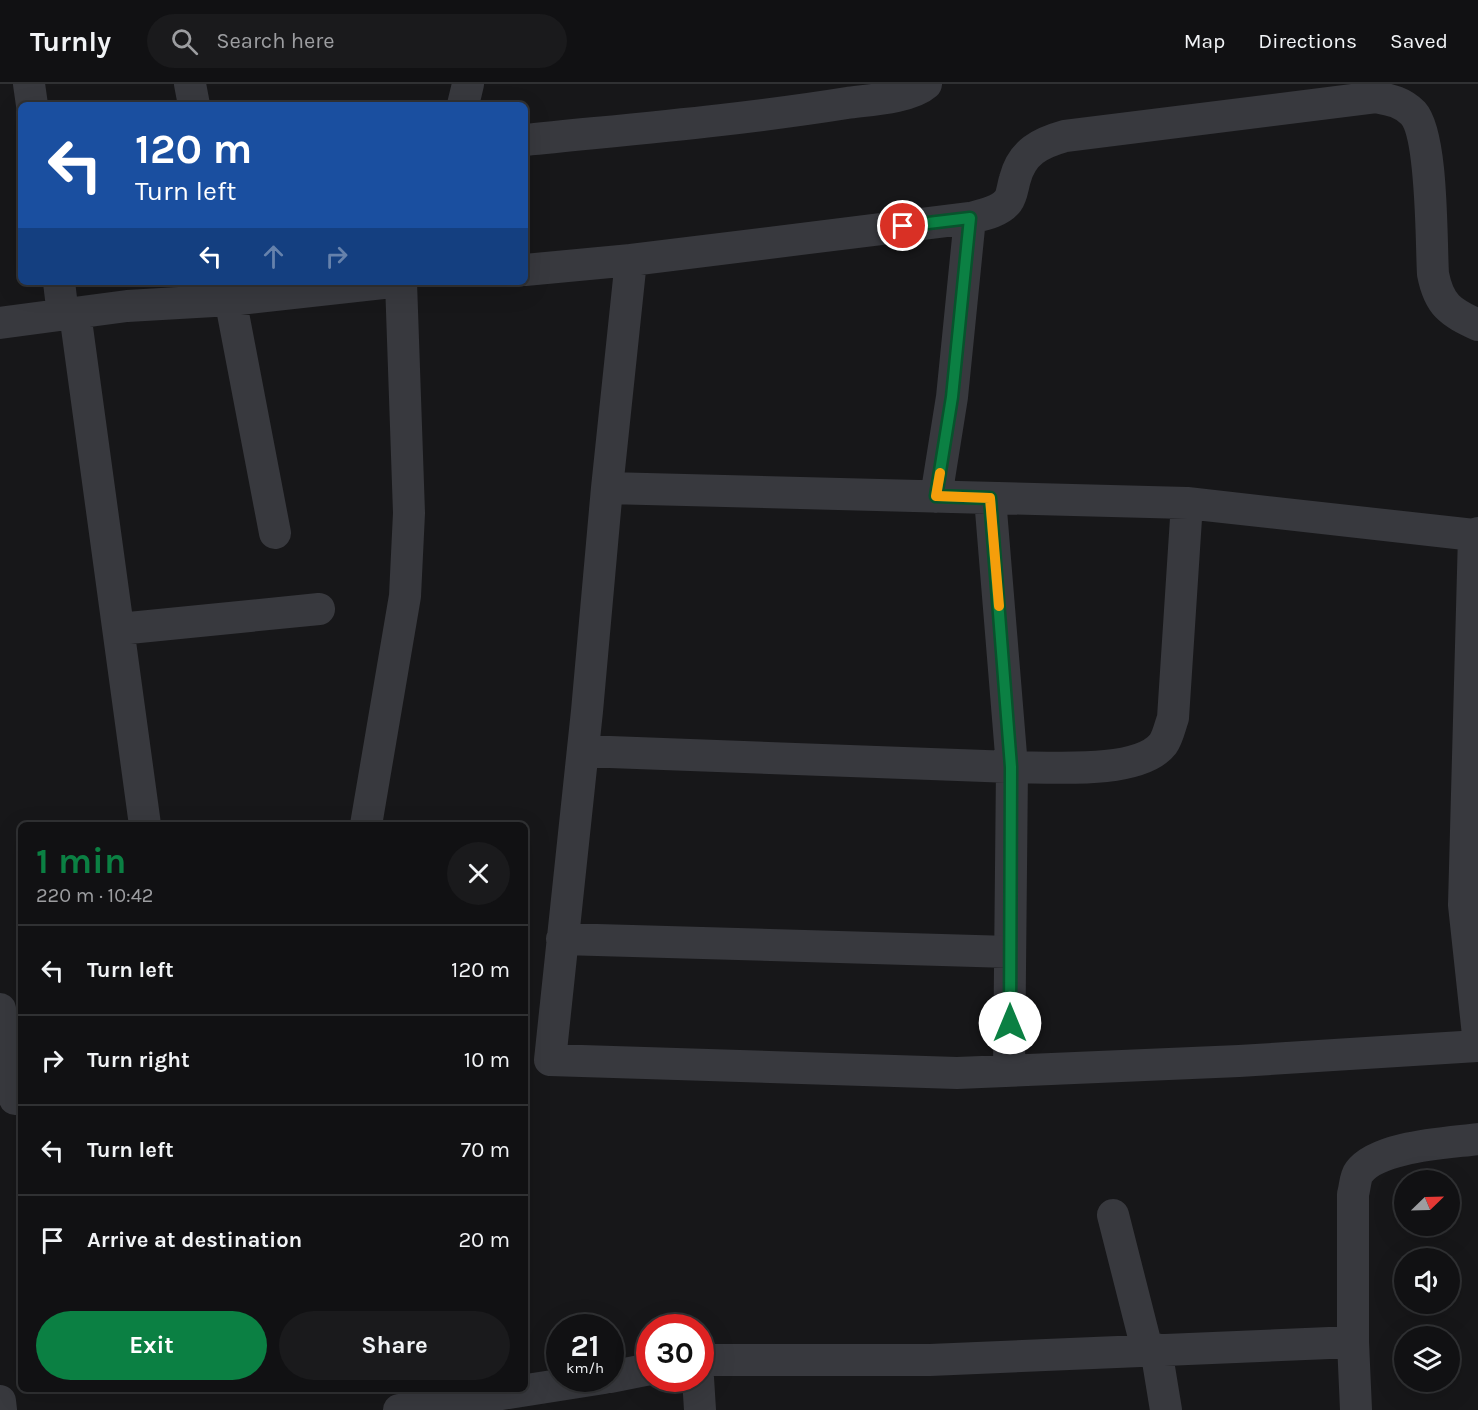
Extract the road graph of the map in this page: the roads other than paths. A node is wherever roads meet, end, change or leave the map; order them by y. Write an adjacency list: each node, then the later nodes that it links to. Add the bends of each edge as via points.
1 (29, 84): 5 (street)
2 (190, 84): 6 (street)
3 (468, 84): 7 (street)
4 (926, 84): 8 (street, via 899,95 794,112)
5 (32, 102)
6 (193, 102)
7 (464, 102)
8 (528, 140)
9 (970, 218): 10 (street); 18 (street, via 994,212 1009,201 1017,170 1027,155 1044,142 1065,136 1376,97 1400,102 1415,115 1427,152 1436,290 1443,304); 20 (street, via 952,397)
10 (631, 260): 11 (street); 19 (street)
11 (528, 270)
12 (59, 285): 16 (street)
13 (338, 285): 15 (street)
14 (401, 285): 31 (street, via 409,513 405,596)
15 (229, 291): 16 (street); 23 (street)
16 (69, 314): 17 (street); 26 (street)
17 (0, 323)
18 (1478, 325)
19 (607, 488): 20 (street); 28 (street)
20 (936, 496): 21 (street)
21 (990, 498): 22 (street); 29 (street)
22 (1187, 503): 24 (street); 29 (street, via 1173,718 1163,744 1143,759 1118,765)
23 (275, 533)
24 (1476, 534): 27 (street)
25 (319, 609): 26 (street)
26 (119, 629): 30 (street)
27 (1473, 730): 35 (street, via 1464,905)
28 (583, 751): 29 (street); 32 (street)
29 (1011, 767): 33 (street)
30 (145, 822)
31 (367, 822)
32 (562, 939): 33 (street); 36 (street, via 550,1060 957,1073)
33 (1010, 952): 36 (street)
34 (0, 1009): 37 (street)
35 (1478, 1029): 36 (street, via 1239,1061)
36 (1009, 1071)
37 (12, 1100)
38 (1478, 1138): 40 (street, via 1395,1150 1359,1172 1353,1194)
39 (1113, 1215): 41 (street)
40 (1353, 1342): 41 (street); 52 (street)
41 (1152, 1349): 42 (street, via 930,1360); 51 (street)
42 (714, 1360)
43 (546, 1387): 44 (street)
44 (528, 1390)
45 (514, 1392): 49 (street)
46 (699, 1392): 50 (street)
47 (0, 1401): 48 (street)
48 (1, 1410)
49 (399, 1410)
50 (700, 1410)
51 (1166, 1410)
52 (1356, 1410)

